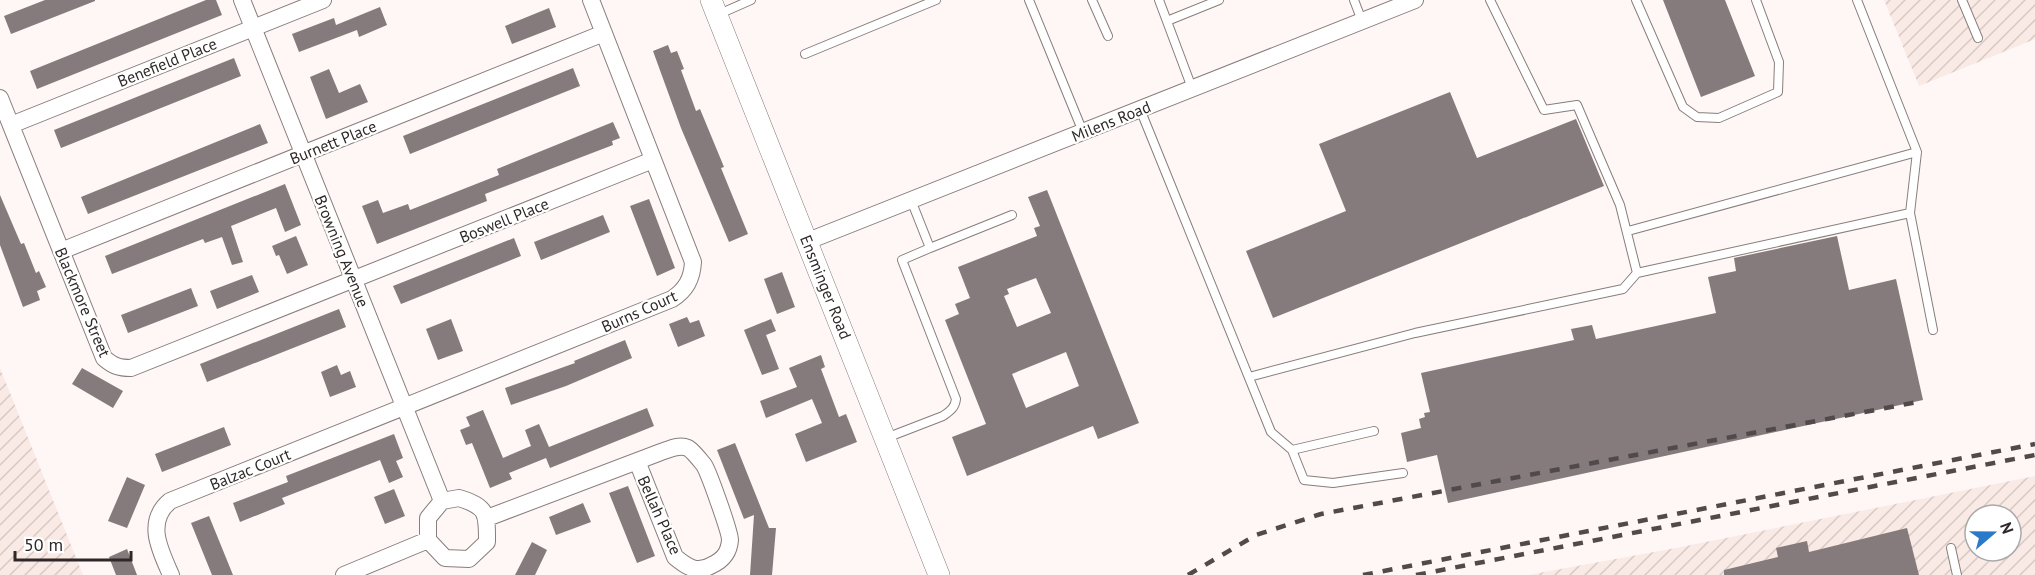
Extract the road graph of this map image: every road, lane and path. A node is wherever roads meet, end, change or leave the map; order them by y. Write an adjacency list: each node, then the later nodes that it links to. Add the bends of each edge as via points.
1 (242, 0): 20 (street, Browning Avenue)
2 (322, 0): 20 (street, Benefield Place)
3 (591, 0): 21 (street, Burns Court)
4 (751, 0): 17 (lane)
5 (936, 0): 24 (lane)
6 (1029, 0): 29 (lane)
7 (1092, 0): 22 (lane)
8 (1159, 0): 18 (lane)
9 (1219, 0): 18 (lane)
10 (1354, 0): 19 (lane)
11 (1415, 0): 19 (street, Milens Road)
12 (1490, 0): 36 (lane, via 1544,110 1577,105)
13 (1635, 0): 14 (lane, via 1683,107 1697,117 1719,118 1778,92 1779,62)
14 (1756, 0)
15 (1857, 0): 30 (lane)
16 (1962, 0): 23 (lane)
17 (714, 7): 37 (street, Ensminger Road)
18 (1167, 21): 25 (lane)
19 (1362, 21): 25 (street, Milens Road)
20 (253, 28): 28 (street, Benefield Place); 31 (street, Browning Avenue)
21 (604, 33): 31 (street, Burnett Place); 32 (street, Burns Court)
22 (1108, 36)
23 (1978, 38)
24 (805, 54)
25 (1192, 88): 27 (street, Milens Road)
26 (0, 98): 28 (street, Blackmore Street)
27 (1140, 109): 29 (street, Milens Road); 43 (lane)
28 (11, 124): 39 (street, Blackmore Street)
29 (1083, 132): 33 (street, Milens Road)
30 (1917, 152): 34 (lane); 36 (lane)
31 (303, 154): 39 (street, Burnett Place); 41 (street, Browning Avenue)
32 (654, 160): 41 (street, Boswell Place); 44 (street, Burns Court, via 693,262 693,273 681,293)
33 (911, 200): 37 (street, Milens Road); 38 (lane)
34 (1910, 213): 40 (lane); 42 (lane)
35 (1012, 215): 38 (lane)
36 (1628, 231): 40 (lane)
37 (808, 241): 46 (street, Ensminger Road)
38 (930, 248): 46 (lane, via 902,260 956,404 943,416)
39 (61, 251): 41 (street, Blackmore Street, via 104,358 121,368 131,368)
40 (1637, 273): 43 (lane, via 1623,289 1414,333)
41 (354, 280): 44 (street, Browning Avenue)
42 (1933, 330)
43 (1249, 377): 47 (lane, via 1271,432)
44 (405, 407): 50 (street, Browning Avenue); 54 (street, Balzac Court, via 170,501 155,526)
45 (1374, 430): 47 (lane)
46 (886, 439): 56 (street, Ensminger Road)
47 (1292, 450): 49 (lane, via 1304,480 1333,483)
48 (637, 461): 48 (street, Bellah Place, via 679,446 690,449 705,466 730,537 728,551 720,561 697,571 675,557); 51 (street, Bellah Place)
49 (1403, 473)
50 (442, 501): 51 (street, via 459,498 476,504); 52 (street, via 428,518)
51 (487, 518): 52 (street, via 487,542 469,559 444,558)
52 (428, 540): 55 (street)
53 (1951, 548): 57 (lane)
54 (171, 575)
55 (344, 575)
56 (939, 575)
57 (1957, 575)

